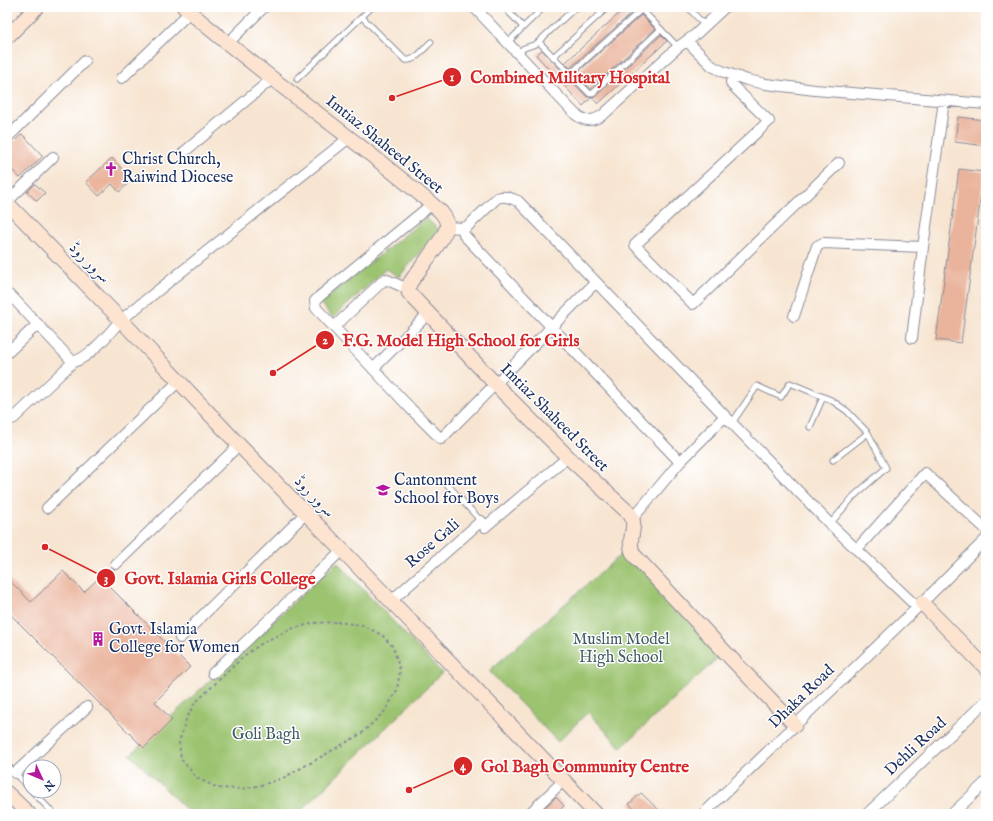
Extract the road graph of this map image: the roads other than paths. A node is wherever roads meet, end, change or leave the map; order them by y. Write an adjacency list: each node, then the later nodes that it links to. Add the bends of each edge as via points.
1 (37, 7): 17 (street)
2 (264, 7): 22 (street)
3 (372, 7): 13 (lane)
4 (475, 7): 20 (street)
5 (504, 7): 15 (lane)
6 (544, 7): 15 (lane)
7 (576, 7): 21 (lane)
8 (608, 7): 25 (lane)
9 (688, 7): 14 (lane)
10 (725, 7): 14 (street)
11 (641, 8): 16 (lane); 27 (lane)
12 (186, 10): 22 (street, Imtiaz Shaheed Street); 29 (street)
13 (362, 17): 19 (lane, via 405,60 413,59); 31 (lane)
14 (706, 26): 18 (street)
15 (523, 27): 20 (lane)
16 (661, 29): 23 (lane); 27 (lane, via 592,94 588,94)
17 (7, 37)
18 (688, 41): 23 (street); 28 (street, via 712,66)
19 (431, 42)
20 (508, 42): 24 (street)
21 (539, 42): 24 (lane); 25 (lane)
22 (228, 43): 30 (street, Imtiaz Shaheed Street)
23 (678, 47): 24 (street, via 604,114 592,121 575,114)
24 (518, 53)
25 (553, 57): 27 (lane)
26 (85, 61): 35 (street)
27 (570, 74)
28 (733, 75): 32 (street, via 766,84); 38 (street, via 732,85 769,121 635,245 693,304)
29 (122, 78)
30 (273, 78): 34 (street, Imtiaz Shaheed Street); 36 (street)
31 (297, 79)
32 (944, 101): 33 (street); 43 (street)
33 (986, 104)
34 (350, 137): 40 (street, Imtiaz Shaheed Street); 49 (street)
35 (7, 138)
36 (184, 152)
37 (53, 157): 39 (street)
38 (839, 163)
39 (7, 203): 49 (street, سرور روڈ)
40 (432, 204): 41 (street, Imtiaz Shaheed Street, via 444,217); 51 (street, via 315,301 316,308)
41 (447, 227): 42 (street); 45 (street)
42 (462, 228): 44 (street, via 468,226 497,198 502,196 518,201); 52 (street, via 464,235)
43 (923, 247): 48 (street, via 819,244); 53 (street)
44 (595, 283): 52 (street); 60 (street)
45 (408, 289): 47 (street, Imtiaz Shaheed Street); 51 (street, via 385,279)
46 (7, 294): 50 (street)
47 (428, 313): 56 (street); 58 (street, Imtiaz Shaheed Street)
48 (794, 316)
49 (121, 320): 55 (street, via 88,355); 57 (street, سرور روڈ)
50 (38, 324): 54 (street); 55 (street)
51 (334, 327): 56 (street)
52 (551, 328): 58 (street); 68 (street)
53 (912, 338)
54 (7, 353)
55 (73, 362): 61 (street, via 14,418)
56 (373, 369): 58 (street, via 441,439)
57 (179, 381): 65 (street, سرور روڈ); 70 (street)
58 (495, 384): 66 (street, Imtiaz Shaheed Street)
59 (823, 397): 62 (lane, via 790,383 781,397 756,386); 63 (lane); 64 (lane, via 847,412)
60 (725, 416): 62 (street); 68 (street)
61 (7, 419)
62 (732, 424): 74 (street)
63 (810, 427)
64 (868, 433): 67 (lane); 74 (lane, via 886,468 854,496)
65 (239, 445): 71 (street, سرور روڈ); 79 (street)
66 (568, 457): 72 (street, Imtiaz Shaheed Street); 73 (street, Rose Gali, via 485,527)
67 (832, 460)
68 (680, 462): 72 (street)
69 (445, 482): 73 (lane)
70 (47, 508)
71 (306, 514): 78 (street, سرور روڈ); 82 (street)
72 (633, 518): 87 (street, via 631,550 634,556)
73 (481, 521): 80 (street, Rose Gali)
74 (830, 524): 77 (street)
75 (986, 529): 77 (street, via 925,473)
76 (986, 539): 81 (street, Dhaka Road)
77 (858, 549): 81 (street)
78 (342, 550): 80 (street, سرور روڈ); 84 (street)
79 (116, 564)
80 (391, 601): 91 (street, سرور روڈ)
81 (920, 605): 83 (street); 87 (street, Dhaka Road)
82 (180, 638)
83 (986, 668)
84 (213, 673)
85 (986, 701): 100 (street, Dehli Road)
86 (87, 707): 89 (street)
87 (795, 725): 99 (street, Dhaka Road)
88 (7, 765): 89 (lane)
89 (15, 773): 90 (lane)
90 (22, 780)
91 (564, 780): 97 (street); 98 (street, سرور روڈ)
92 (986, 782): 101 (street)
93 (7, 793): 95 (street)
94 (40, 799): 96 (lane)
95 (28, 814)
96 (54, 814)
97 (529, 814)
98 (596, 814)
99 (703, 814)
100 (866, 814)
101 (952, 814)

